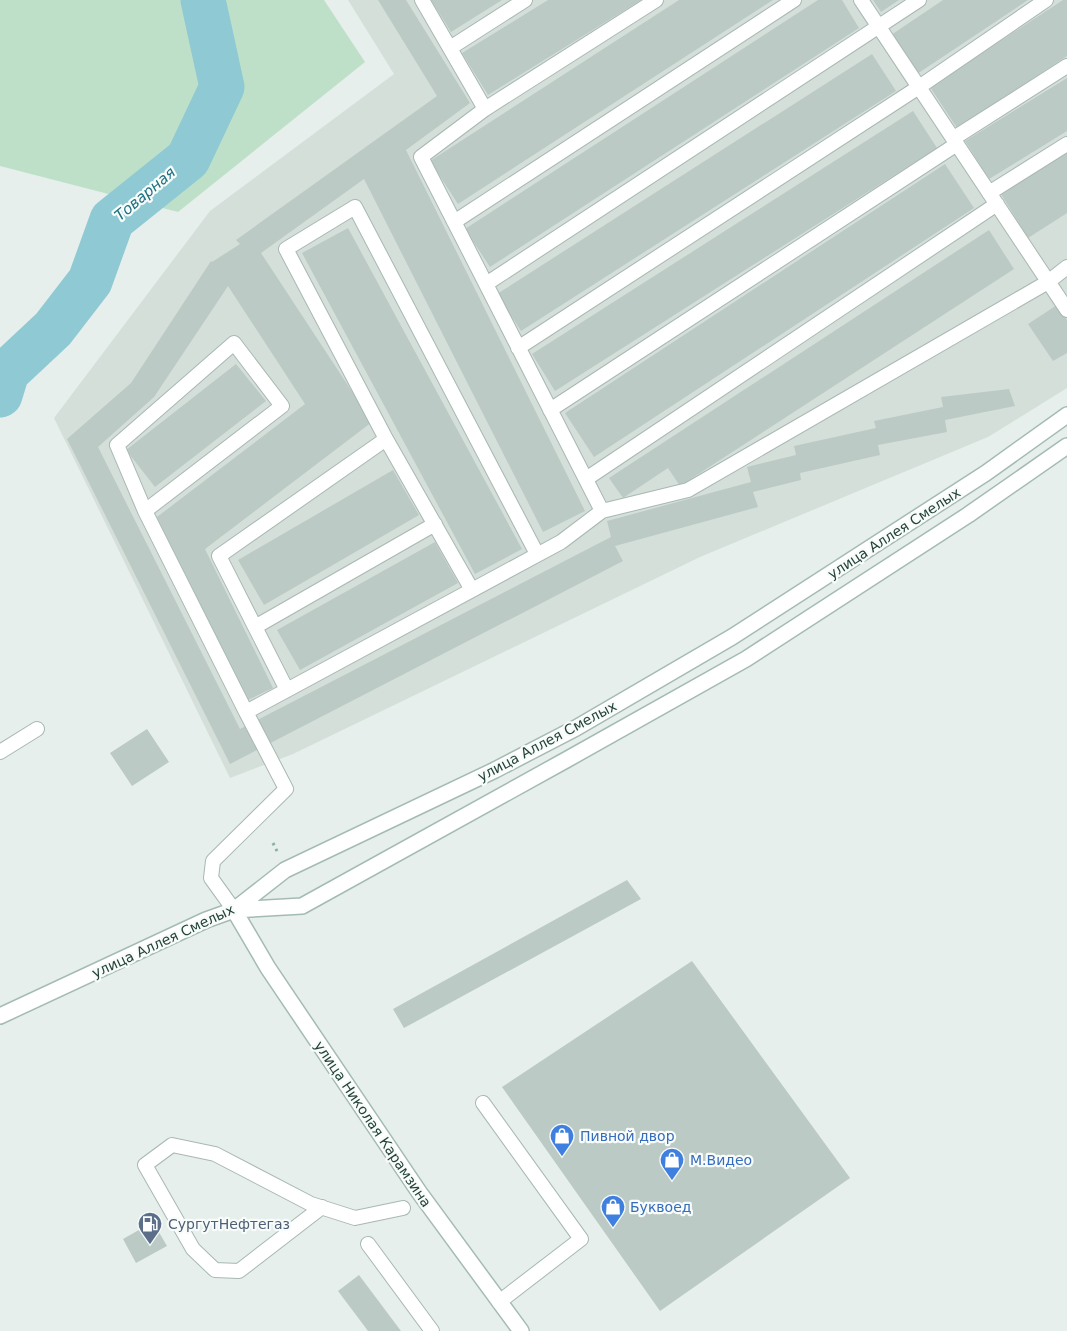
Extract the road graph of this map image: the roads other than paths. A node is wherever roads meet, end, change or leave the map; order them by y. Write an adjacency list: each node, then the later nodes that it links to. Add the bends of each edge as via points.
1 (422, 0): 9 (lane)
2 (525, 0): 9 (lane)
3 (656, 0): 12 (lane)
4 (794, 0): 16 (lane)
5 (861, 0): 8 (lane)
6 (918, 0): 8 (lane)
7 (1046, 0): 11 (lane)
8 (878, 26): 11 (lane); 19 (lane)
9 (450, 48): 12 (lane)
10 (1067, 66): 13 (lane)
11 (919, 87): 13 (lane); 21 (lane)
12 (485, 110): 16 (lane, via 421,157)
13 (955, 141): 15 (lane); 22 (lane)
14 (1067, 144): 15 (lane)
15 (993, 198): 18 (lane); 26 (lane)
16 (454, 222): 19 (lane)
17 (1067, 267): 18 (lane)
18 (1048, 282): 20 (lane); 28 (lane, via 688,490)
19 (486, 284): 21 (lane)
20 (1067, 310)
21 (518, 348): 22 (lane)
22 (550, 410): 26 (lane)
23 (1067, 415): 37 (main road, улица Аллея Смелых, via 961,489 732,636 576,728 285,870)
24 (386, 439): 29 (lane); 30 (lane, via 286,249 354,207); 32 (lane, via 219,556)
25 (1067, 446): 37 (main road, via 968,515 746,659 566,760 302,906)
26 (586, 479): 28 (lane)
27 (145, 511): 27 (lane, via 282,406 234,343 116,445); 34 (lane)
28 (602, 511): 30 (lane, via 561,542)
29 (435, 524): 31 (lane); 32 (lane)
30 (537, 554): 31 (lane)
31 (472, 590): 33 (lane)
32 (255, 627): 33 (lane)
33 (287, 690): 34 (lane)
34 (246, 712): 37 (lane, via 286,789 213,861 211,878)
35 (37, 729): 36 (lane)
36 (0, 752)
37 (234, 910): 38 (main road, улица Аллея Смелых); 43 (main road, улица Николая Карамзина, via 268,968 414,1184)
38 (0, 1016)
39 (483, 1103): 43 (lane, via 581,1239)
40 (322, 1207): 40 (lane, via 216,1154 172,1145 145,1165 193,1249 215,1270 239,1271); 41 (lane, via 355,1218)
41 (403, 1208)
42 (368, 1244): 44 (lane)
43 (500, 1302): 45 (main road, улица Николая Карамзина)
44 (432, 1331)
45 (521, 1331)

